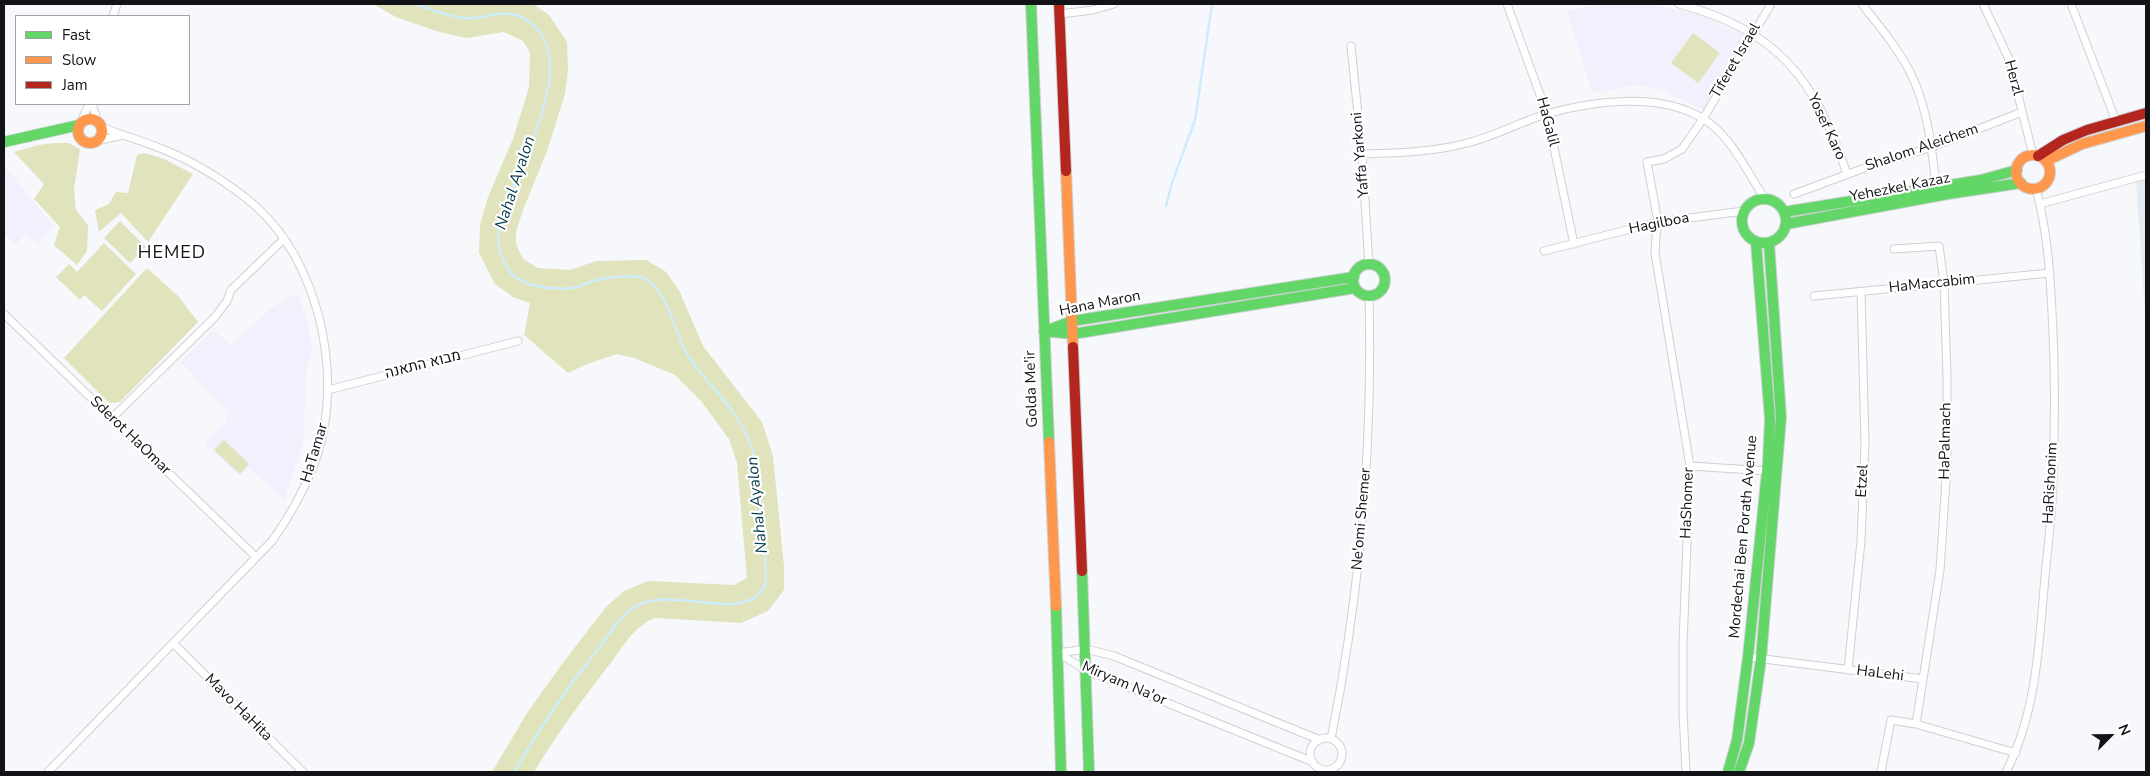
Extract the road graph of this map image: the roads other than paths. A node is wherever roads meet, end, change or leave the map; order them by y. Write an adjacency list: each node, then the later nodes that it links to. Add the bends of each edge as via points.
1 (1031, 4): 58 (street, Golda Me'ir)
2 (1114, 4): 10 (street, via 1094,10)
3 (1507, 4): 17 (street, HaGalil)
4 (1679, 4): 9 (street, Yosef Karo)
5 (1771, 4): 11 (street, Tiferet Israel)
6 (1862, 4): 26 (street, via 1911,74)
7 (1983, 4): 15 (street, Herzl, via 2009,59)
8 (2071, 4): 19 (street)
9 (1702, 7): 11 (street, Yosef Karo)
10 (1060, 9): 57 (street)
11 (1752, 33): 18 (street, Tiferet Israel); 30 (street, Yosef Karo, via 1780,52 1797,72 1836,140)
12 (1351, 46): 27 (street, Yaffa Yarkoni)
13 (91, 105): 20 (street)
14 (91, 105): 22 (street)
15 (2022, 112): 26 (street, Shalom Aleichem); 28 (street, Herzl)
16 (2146, 113): 19 (street)
17 (1547, 114): 18 (street, via 1630,100 1658,103); 27 (street, via 1472,142 1430,151); 45 (street, HaGalil)
18 (1703, 118): 36 (street, via 1728,144); 40 (street, Tiferet Israel, via 1682,149 1664,159 1647,162)
19 (2116, 121): 28 (street, via 2063,140)
20 (99, 124): 22 (street, via 91,119); 23 (street, HaTamar); 24 (street, via 101,134)
21 (2146, 126): 28 (street)
22 (80, 128): 24 (street, via 85,142); 25 (street)
23 (122, 135): 24 (street); 42 (street, HaTamar, via 177,155 221,180 263,212)
24 (95, 141)
25 (4, 142)
26 (1932, 147): 30 (street, Shalom Aleichem); 33 (street)
27 (1362, 154): 48 (street, Yaffa Yarkoni)
28 (2039, 157): 29 (street, via 2020,161); 34 (street, via 2049,166 2049,178)
29 (2016, 170): 32 (street); 33 (street, Yehezkel Kazaz, via 1981,180)
30 (1847, 174): 35 (street, Shalom Aleichem)
31 (2146, 175): 37 (street)
32 (2021, 183): 34 (street); 41 (street, Yehezkel Kazaz)
33 (1936, 187): 39 (street, Yehezkel Kazaz)
34 (2036, 189): 37 (street, HaRishonim)
35 (1794, 194)
36 (1765, 199): 38 (street, via 1751,203); 39 (street, via 1776,203)
37 (2040, 204): 49 (street, HaRishonim)
38 (1744, 211): 40 (street, Hagilboa); 43 (street, via 1743,229)
39 (1784, 212): 41 (street)
40 (1658, 222): 45 (street, Hagilboa); 63 (street, HaShomer, via 1655,253)
41 (1786, 224): 44 (street, via 1780,236)
42 (284, 239): 61 (street, HaTamar, via 302,270 316,310 328,360); 62 (street, via 231,290 215,317)
43 (1756, 242): 44 (street); 64 (street, Mordechai Ben Porath Avenue, via 1770,419)
44 (1769, 243): 70 (street, Mordechai Ben Porath Avenue, via 1781,417)
45 (1574, 244): 47 (street, Hagilboa)
46 (1894, 249): 51 (street, HaPalmach, via 1939,246)
47 (1544, 251)
48 (1369, 265): 50 (street, via 1357,269); 54 (street, via 1380,269 1384,280 1380,292)
49 (2050, 273): 51 (street, HaMaccabim); 77 (street, HaRishonim, via 2054,477 2035,677)
50 (1354, 277): 52 (street); 57 (street, Hana Maron)
51 (1944, 282): 53 (street, HaMaccabim); 73 (street, HaPalmach, via 1947,465 1940,570)
52 (1355, 288): 54 (street); 59 (street, Hana Maron)
53 (1861, 292): 55 (street, HaMaccabim); 72 (street, Etzel, via 1865,443)
54 (1369, 296): 75 (street, Ne'omi Shemer, via 1368,432 1359,555 1343,679)
55 (1814, 296)
56 (4, 314): 62 (street, Sderot HaOmar)
57 (1072, 321): 58 (street, Hana Maron); 59 (street)
58 (1044, 331): 59 (street, Hana Maron); 68 (street, Golda Me'ir)
59 (1073, 334): 67 (street)
60 (518, 341): 61 (street, מבוא התאנה)
61 (328, 390): 65 (street, HaTamar, via 324,429 308,478 286,521)
62 (112, 418): 65 (street, Sderot HaOmar)
63 (1690, 466): 64 (street); 84 (street, HaShomer, via 1683,644)
64 (1768, 471): 69 (street, Mordechai Ben Porath Avenue)
65 (256, 557): 66 (street, HaTamar)
66 (173, 643): 80 (street, HaTamar); 81 (street, Mavo HaHita)
67 (1086, 649): 68 (street, Miryam Na'or); 71 (street); 76 (street, Miryam Na'or, via 1114,656)
68 (1058, 652): 71 (street, Miryam Na'or); 82 (street, Golda Me'ir)
69 (1748, 657): 70 (street, HaLehi); 85 (street, Mordechai Ben Porath Avenue, via 1738,740)
70 (1761, 659): 72 (street, HaLehi); 86 (street, Mordechai Ben Porath Avenue, via 1748,743)
71 (1086, 670): 78 (street, Miryam Na'or); 83 (street)
72 (1848, 670): 73 (street, HaLehi)
73 (1923, 679): 74 (street, HaLehi)
74 (1916, 724): 77 (street); 87 (street, via 1892,720)
75 (1331, 739): 76 (street); 79 (street, via 1342,754 1338,765)
76 (1320, 740): 78 (street, via 1310,754)
77 (2016, 753): 88 (street, HaRishonim)
78 (1313, 762): 79 (street)
79 (1326, 771)
80 (48, 772)
81 (303, 772)
82 (1061, 772)
83 (1089, 772)
84 (1686, 772)
85 (1728, 772)
86 (1739, 772)
87 (1881, 772)
88 (2006, 772)

